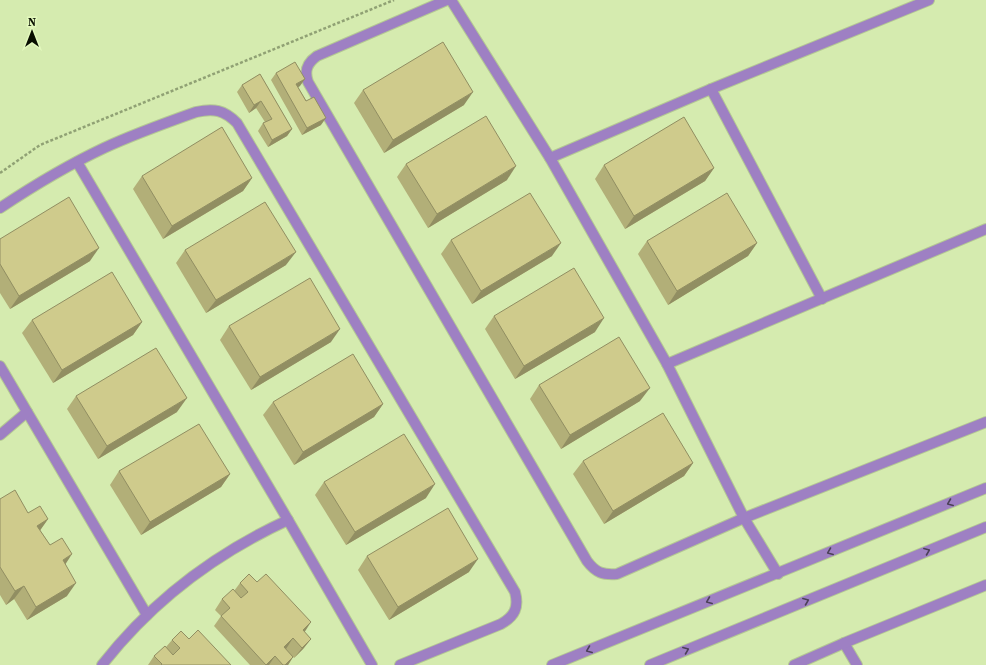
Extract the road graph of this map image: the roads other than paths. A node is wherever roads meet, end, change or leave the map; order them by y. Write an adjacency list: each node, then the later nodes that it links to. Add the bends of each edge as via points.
1 (447, 0): 16 (street, via 317,56 307,68 308,82 587,562 600,573 617,574)
2 (450, 0): 5 (street)
3 (929, 0): 4 (street)
4 (711, 89): 5 (street); 9 (street)
5 (550, 158): 10 (street)
6 (77, 162): 7 (street); 17 (street); 25 (street, via 135,135 196,112 223,112 238,123 515,592 516,607 508,620)
7 (0, 208)
8 (986, 229): 9 (street)
9 (822, 299): 10 (street)
10 (667, 364): 16 (street)
11 (0, 366): 12 (street)
12 (27, 412): 14 (street); 21 (street)
13 (986, 422): 16 (street)
14 (0, 435)
15 (986, 488): 19 (street, one-way to 19)
16 (744, 518): 19 (street)
17 (288, 520): 21 (street, via 217,558 169,594); 24 (street)
18 (986, 526): 27 (street, one-way to 18)
19 (778, 574): 26 (street, one-way to 26)
20 (986, 585): 22 (street)
21 (147, 615): 23 (street)
22 (844, 643): 28 (street); 29 (street)
23 (102, 665)
24 (372, 665)
25 (400, 665)
26 (552, 665)
27 (650, 665)
28 (794, 665)
29 (857, 665)

